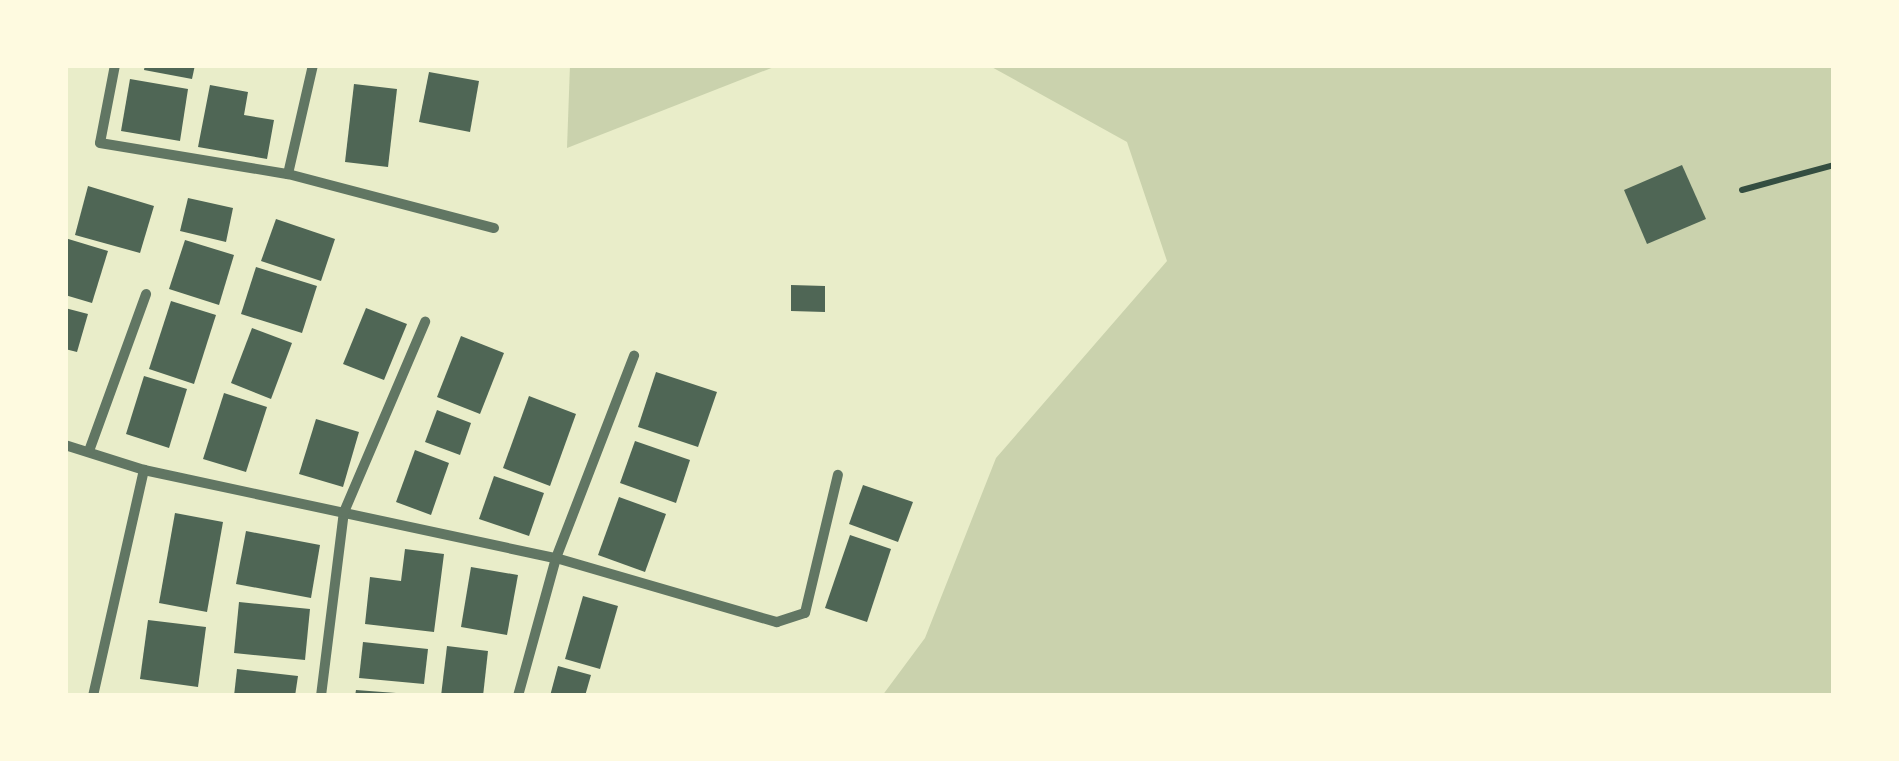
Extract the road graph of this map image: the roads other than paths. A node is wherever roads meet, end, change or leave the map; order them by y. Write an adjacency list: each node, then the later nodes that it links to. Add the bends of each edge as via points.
1 (115, 65): 3 (street, via 100,142)
2 (313, 65): 3 (street)
3 (288, 174): 4 (street)
4 (494, 228)
5 (146, 294): 9 (street)
6 (426, 322): 12 (street)
7 (634, 356): 13 (street)
8 (65, 445): 9 (street)
9 (89, 451): 10 (street)
10 (144, 470): 12 (street); 14 (street)
11 (838, 475): 13 (street, via 806,613 777,622)
12 (344, 512): 13 (street); 15 (street)
13 (556, 558): 16 (street)
14 (92, 696)
15 (321, 696)
16 (518, 696)

